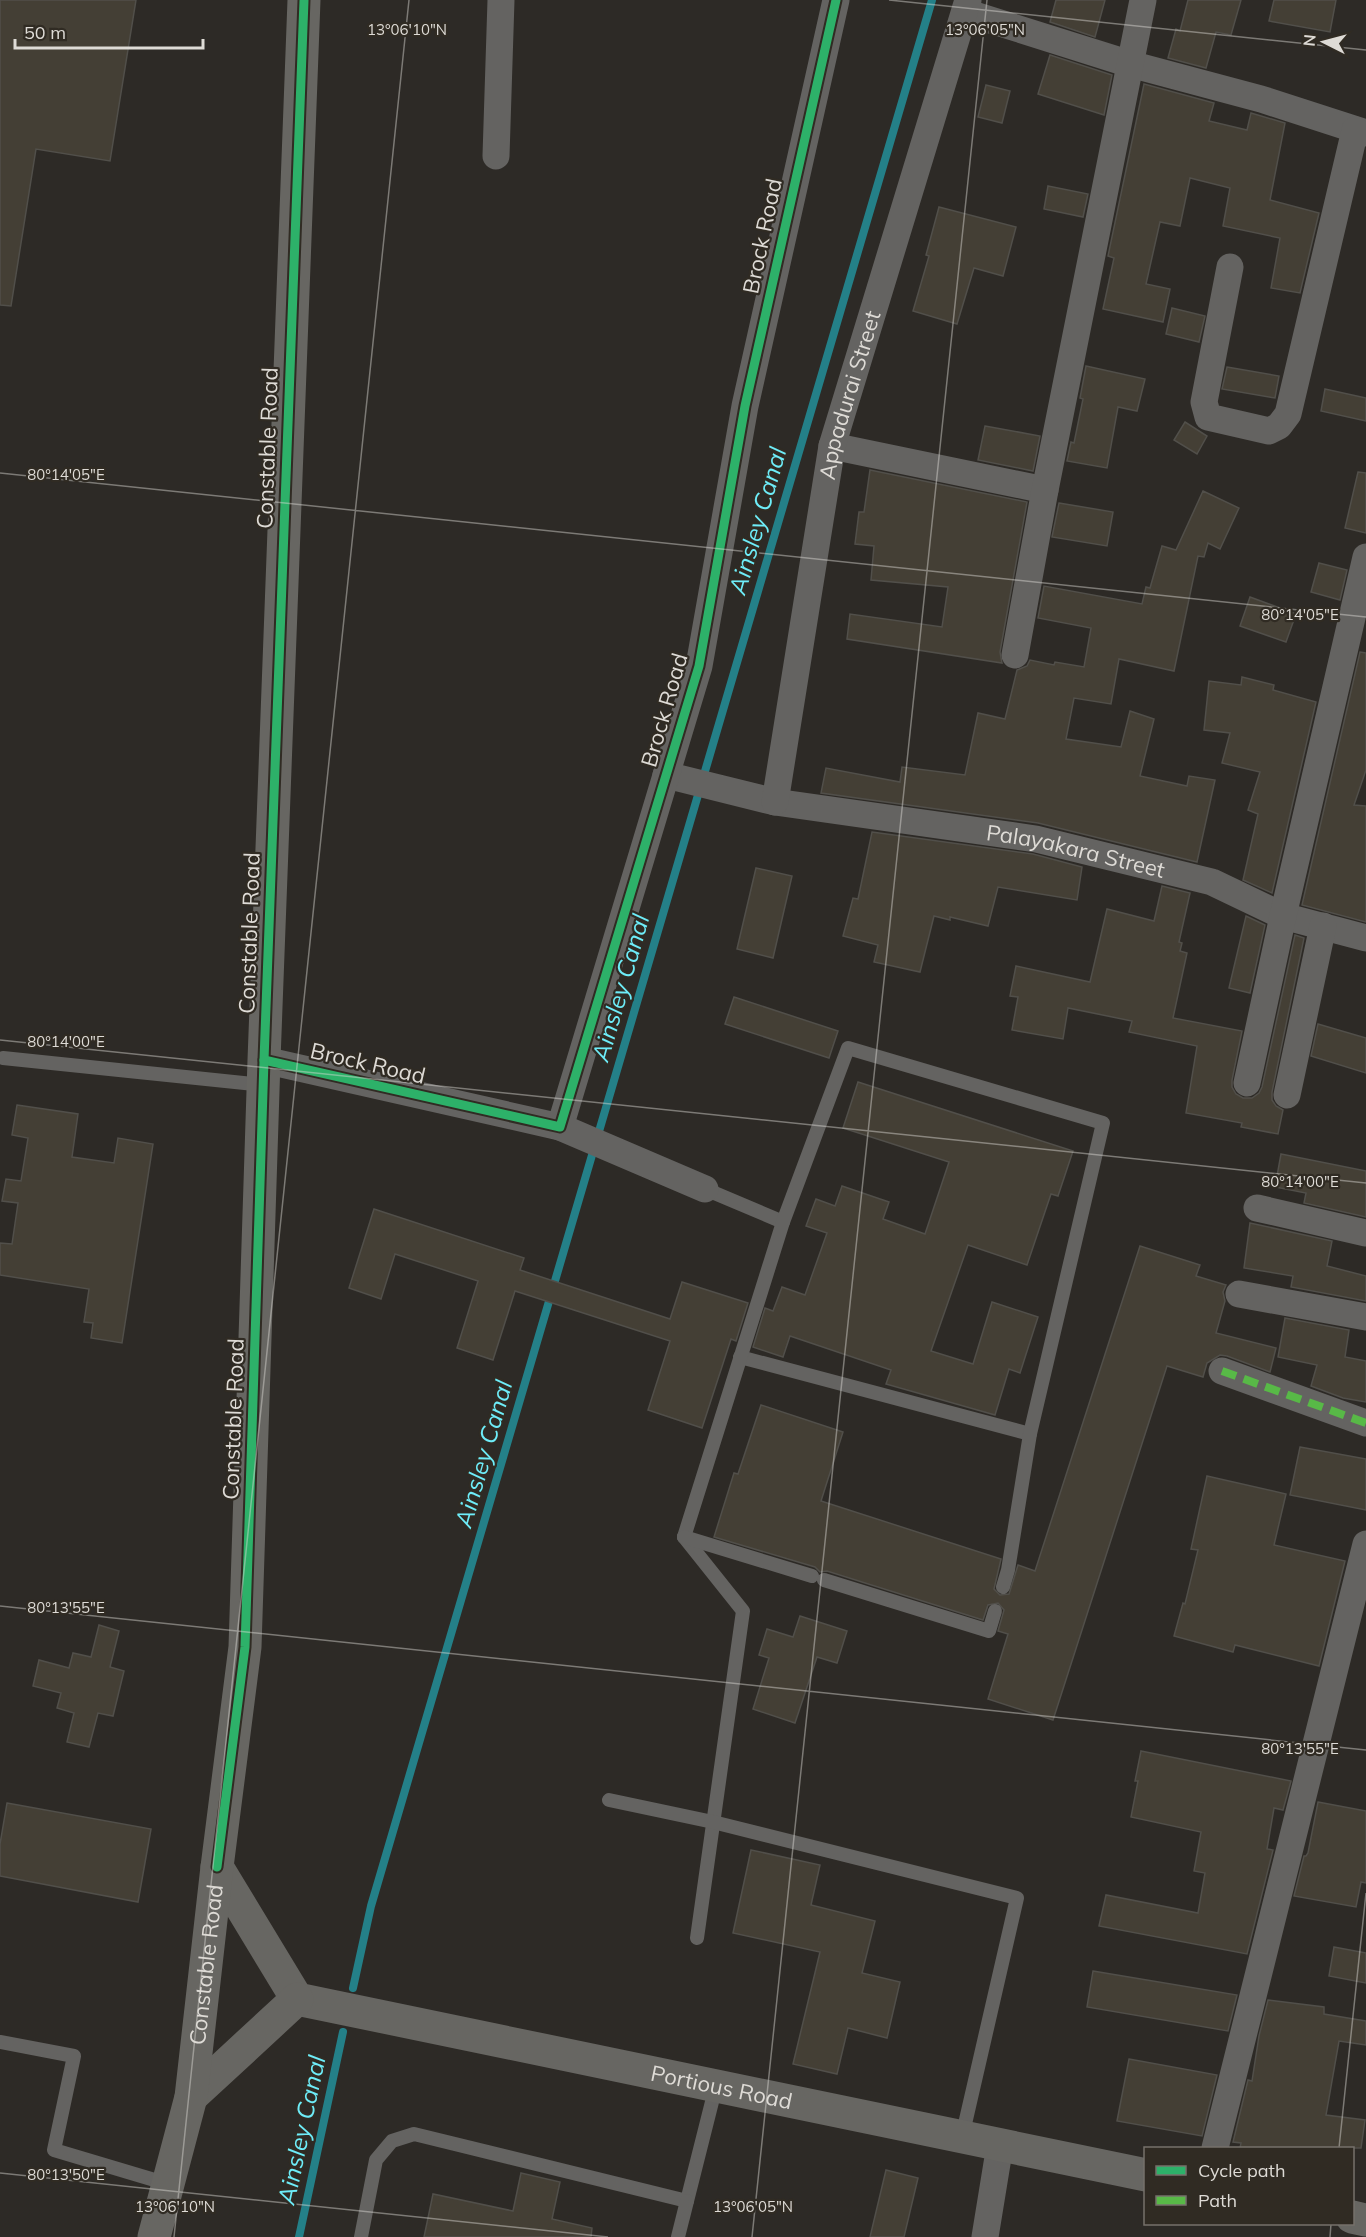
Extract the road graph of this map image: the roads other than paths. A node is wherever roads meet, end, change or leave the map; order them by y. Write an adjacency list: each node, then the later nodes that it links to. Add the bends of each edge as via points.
1 (304, 0): 20 (street, Constable Road)
2 (501, 0): 8 (street)
3 (836, 0): 14 (street, Brock Road, via 745,406 699,666)
4 (1143, 0): 6 (street)
5 (967, 6): 6 (street); 10 (street, Appadurai Street)
6 (1130, 64): 7 (street, via 1261,99); 11 (street)
7 (1361, 132): 9 (street, via 1288,414 1269,431 1208,417 1204,402)
8 (496, 156)
9 (1230, 267)
10 (832, 446): 11 (street); 15 (street, Appadurai Street)
11 (1045, 490): 13 (street)
12 (1366, 557): 16 (street)
13 (1015, 655)
14 (666, 775): 15 (street, Palayakara Street); 23 (street, Brock Road)
15 (775, 802): 16 (street, Palayakara Street, via 1036,839 1212,882)
16 (1283, 916): 17 (street, Palayakara Street); 21 (street)
17 (1323, 927): 18 (street, Palayakara Street); 22 (street)
18 (1366, 938)
19 (3, 1058): 20 (lane)
20 (263, 1072): 23 (street, Brock Road); 40 (street, Constable Road, via 245,1647)
21 (1247, 1083)
22 (1287, 1095)
23 (560, 1126): 24 (street)
24 (705, 1189): 26 (lane)
25 (1257, 1208): 27 (street)
26 (783, 1222): 30 (lane); 33 (lane, via 848,1048 1103,1123)
27 (1366, 1233)
28 (1239, 1294): 29 (street)
29 (1366, 1317)
30 (740, 1357): 33 (lane); 34 (lane)
31 (1222, 1371): 32 (street)
32 (1366, 1422)
33 (1030, 1434): 36 (lane)
34 (684, 1537): 37 (lane, via 989,1631); 39 (lane, via 742,1611)
35 (1366, 1544): 48 (street)
36 (1003, 1587)
37 (995, 1611)
38 (609, 1800): 39 (lane)
39 (713, 1822): 41 (lane); 46 (lane, via 1017,1898)
40 (217, 1867): 42 (street); 45 (street, Constable Road)
41 (697, 1938)
42 (297, 1999): 44 (street, Portious Road); 45 (street)
43 (0, 2042): 50 (lane, via 74,2056 54,2150)
44 (716, 2086): 46 (street, Portious Road); 51 (lane)
45 (191, 2097): 50 (street, Constable Road)
46 (962, 2137): 47 (street, Portious Road)
47 (1000, 2145): 49 (street, Portious Road); 55 (street)
48 (1215, 2147)
49 (1144, 2175)
50 (168, 2184): 52 (street, Constable Road)
51 (687, 2201): 53 (lane, via 414,2134 392,2141 376,2160); 54 (lane)
52 (154, 2237)
53 (361, 2237)
54 (678, 2237)
55 (985, 2237)

